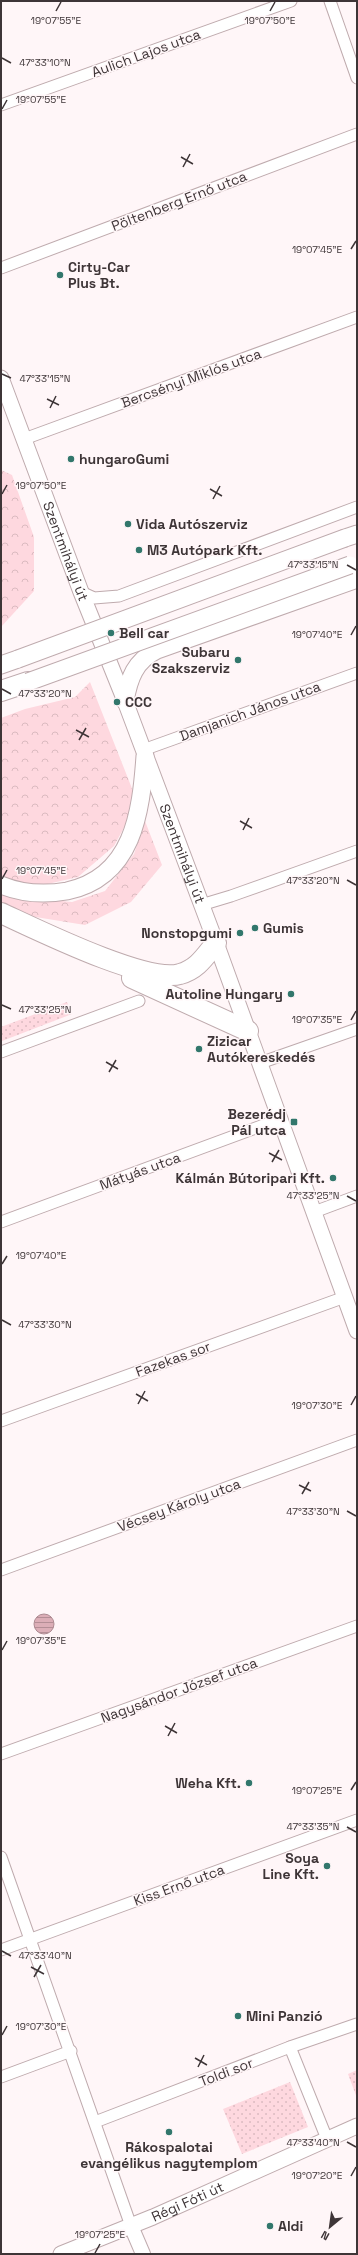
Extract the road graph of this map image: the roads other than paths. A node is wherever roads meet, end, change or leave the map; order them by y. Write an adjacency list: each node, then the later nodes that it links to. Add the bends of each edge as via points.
1 (291, 1): 4 (street, Aulich Lajos utca)
2 (330, 1): 3 (street)
3 (357, 78)
4 (1, 105)
5 (357, 134): 6 (street, Pöltenberg Ernő utca)
6 (1, 268)
7 (357, 317): 9 (street, Bercsényi Miklós utca)
8 (1, 378): 9 (main road, Szentmihályi út)
9 (24, 439): 13 (main road, Szentmihályi út)
10 (357, 507): 13 (street, via 119,596 94,598)
11 (351, 536): 14 (main road, bridge)
12 (355, 569): 16 (main road, bridge); 19 (main road, via 145,656 131,676)
13 (81, 592): 19 (main road, Szentmihályi út)
14 (1, 665)
15 (357, 673): 20 (street, Damjanich János utca)
16 (28, 682): 17 (highway); 18 (main road)
17 (1, 691)
18 (1, 700)
19 (125, 701): 20 (main road, Szentmihályi út)
20 (144, 753): 22 (main road, via 142,794 136,822 128,845 116,863 102,876 82,888 54,893 27,893); 23 (main road, Szentmihályi út)
21 (357, 851): 23 (street, via 231,896)
22 (1, 885)
23 (201, 904): 25 (main road, Szentmihályi út)
24 (1, 913): 26 (highway)
25 (216, 943): 26 (highway, via 196,967 180,975 155,975); 29 (main road, Szentmihályi út)
26 (91, 953): 29 (highway, via 128,976)
27 (139, 1001): 30 (street)
28 (357, 1029): 31 (street)
29 (248, 1031): 31 (main road, Szentmihályi út)
30 (1, 1052)
31 (260, 1063): 32 (main road, Szentmihályi út)
32 (280, 1120): 34 (main road, Szentmihályi út); 35 (street, Mátyás utca)
33 (357, 1196): 34 (street)
34 (314, 1212): 36 (main road, Szentmihályi út)
35 (1, 1222)
36 (345, 1297): 37 (main road, Szentmihályi út); 38 (street, Fazekas sor)
37 (357, 1331)
38 (1, 1420)
39 (357, 1440): 40 (street, Vécsey Károly utca)
40 (1, 1570)
41 (357, 1626): 42 (street, Nagysándor József utca)
42 (1, 1754)
43 (357, 1820): 45 (street, Kiss Ernő utca)
44 (1, 1857): 45 (street)
45 (30, 1939): 46 (street, Kiss Ernő utca); 49 (street)
46 (1, 1950)
47 (357, 2024): 48 (street, Toldi sor)
48 (290, 2047): 51 (street, Toldi sor); 53 (street)
49 (71, 2051): 50 (street); 51 (street)
50 (1, 2077)
51 (95, 2122): 54 (street)
52 (357, 2126): 53 (main road, Régi Fóti út)
53 (327, 2139): 54 (main road, Régi Fóti út)
54 (131, 2226): 55 (main road, Régi Fóti út); 56 (street)
55 (61, 2254)
56 (144, 2254)

